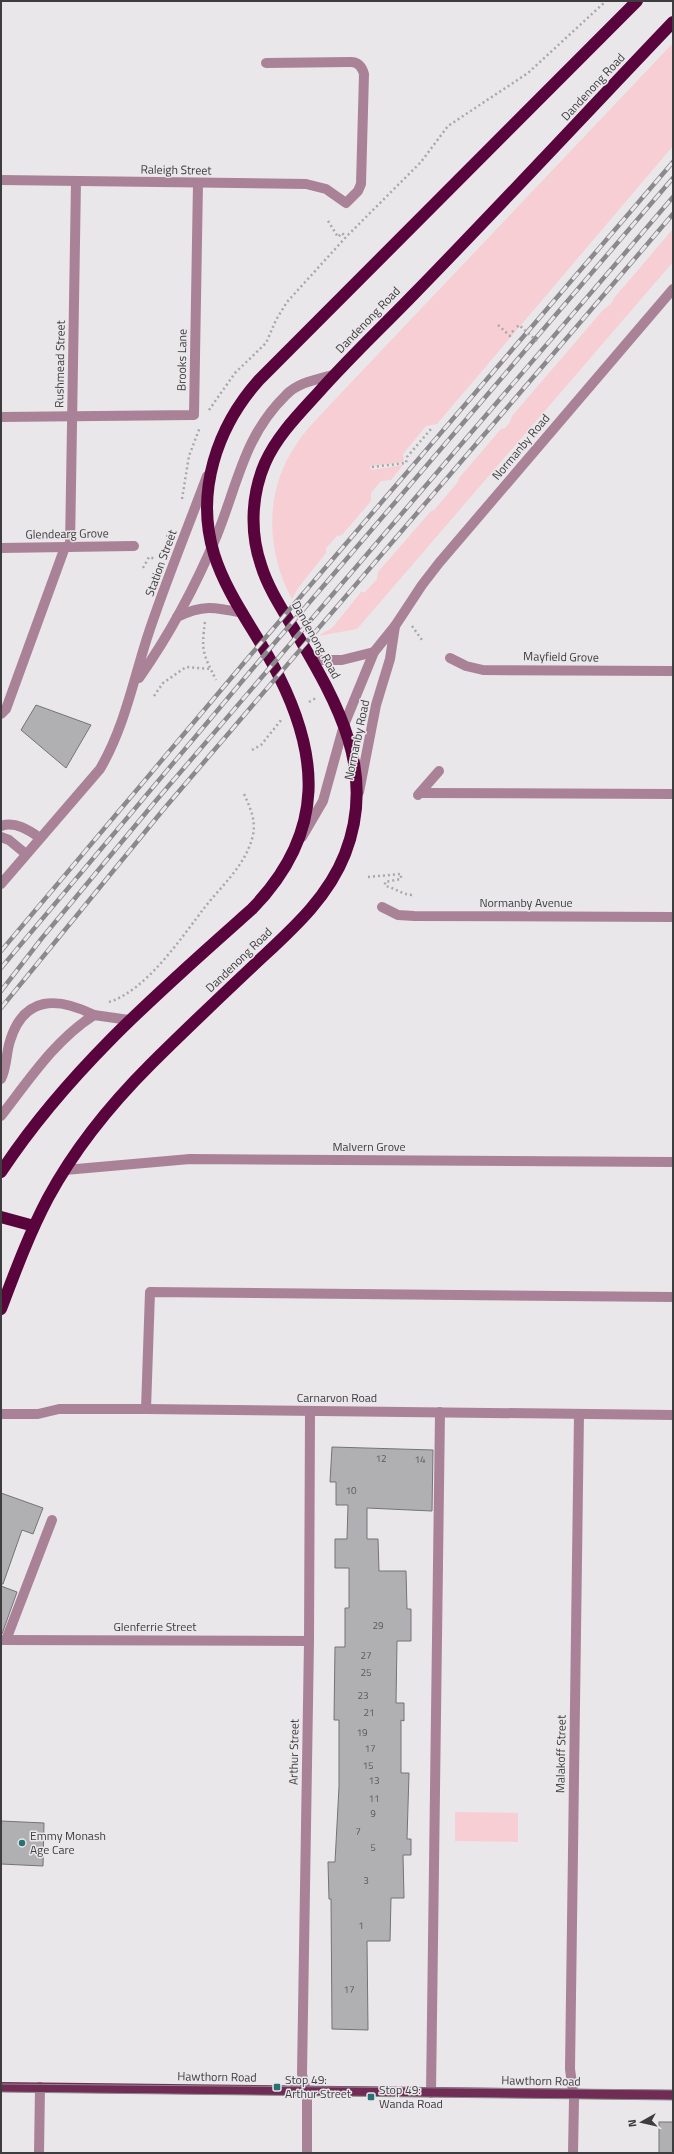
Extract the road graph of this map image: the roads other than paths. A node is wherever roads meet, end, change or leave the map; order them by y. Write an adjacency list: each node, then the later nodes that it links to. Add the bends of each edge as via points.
1 (637, 1): 11 (highway, via 259,380 228,422)
2 (673, 22): 8 (highway, Dandenong Road, via 503,203)
3 (266, 63): 6 (street, Raleigh Street, via 351,62 362,68 364,74 361,184 358,192 346,203 326,189 312,184)
4 (1, 180): 5 (street, Raleigh Street)
5 (76, 182): 6 (street, Raleigh Street); 9 (street, Rushmead Street)
6 (198, 183): 9 (street, Brooks Lane, via 194,415)
7 (673, 289): 18 (street, Normanby Road, via 439,563)
8 (336, 374): 13 (street, Station Street, via 292,390 281,399 261,425 243,459 232,496); 21 (highway, Dandenong Road, via 285,430 271,451 262,474 254,509 255,541 264,574 276,600)
9 (72, 416): 10 (street); 14 (street, Rushmead Street)
10 (1, 417)
11 (216, 452): 13 (highway, via 207,507); 23 (street, Station Street, via 148,637)
12 (134, 546): 14 (street, Glendearg Grove)
13 (212, 546): 16 (highway, via 220,570); 17 (street, Station Street)
14 (68, 547): 15 (street, Glendearg Grove); 24 (street, Rushmead Street)
15 (1, 548)
16 (243, 613): 17 (street, via 209,606 196,608); 33 (highway, via 292,704 307,752 308,800 302,827)
17 (177, 617): 23 (street, Station Street)
18 (395, 626): 19 (street, Normanby Road); 28 (street, Normanby Road, via 390,659 376,705)
19 (374, 652): 21 (street, via 346,660); 25 (street, Normanby Road)
20 (450, 658): 22 (street, Mayfield Grove, via 466,666 483,670)
21 (312, 660): 25 (highway, Dandenong Road)
22 (673, 671)
23 (135, 685): 31 (street, Station Street, via 114,743 100,769)
24 (3, 710)
25 (344, 724): 28 (highway, Dandenong Road, via 355,763); 33 (street, Normanby Road, via 323,801)
26 (439, 771): 27 (street, via 419,795)
27 (673, 794)
28 (356, 812): 42 (highway, Dandenong Road, via 344,857 314,906 140,1075 95,1128)
29 (1, 826): 31 (street, via 23,827)
30 (1, 837): 32 (street, via 9,840)
31 (40, 838): 32 (street, Station Street)
32 (26, 854): 34 (street, Station Street)
33 (291, 856): 38 (highway, via 276,882 256,905)
34 (1, 884)
35 (382, 907): 36 (street, Normanby Avenue, via 398,915 414,916)
36 (673, 917)
37 (94, 1015): 38 (street); 39 (street, via 79,1007 54,1002 33,1008 14,1030); 40 (street, via 69,1033)
38 (129, 1020): 43 (highway, via 72,1081)
39 (1, 1079)
40 (1, 1116)
41 (673, 1162): 42 (street, Malvern Grove, via 190,1159)
42 (65, 1170): 45 (highway, Dandenong Road)
43 (1, 1172)
44 (1, 1217): 45 (highway)
45 (34, 1226): 47 (highway, Dandenong Road)
46 (673, 1297): 48 (street, via 150,1292)
47 (1, 1309)
48 (146, 1409): 49 (street, Carnarvon Road); 51 (street, Carnarvon Road, via 59,1409 38,1414)
49 (310, 1411): 50 (street, Carnarvon Road); 56 (street, Arthur Street)
50 (440, 1412): 52 (street, Carnarvon Road); 60 (street)
51 (1, 1414)
52 (579, 1414): 53 (street, Carnarvon Road); 61 (street, Malakoff Street, via 570,2069)
53 (673, 1415)
54 (52, 1520): 55 (street)
55 (4, 1640): 56 (street, Glenferrie Street)
56 (309, 1641): 59 (street, Arthur Street, via 302,2074)
57 (1, 2087): 58 (main road, Hawthorn Road)
58 (40, 2087): 59 (main road, Hawthorn Road); 63 (street)
59 (306, 2092): 60 (main road, Hawthorn Road); 64 (street, Arthur Street)
60 (431, 2093): 61 (main road, Hawthorn Road)
61 (573, 2094): 62 (main road, Hawthorn Road); 65 (street, Malakoff Street)
62 (673, 2095)
63 (39, 2153)
64 (307, 2153)
65 (573, 2153)

